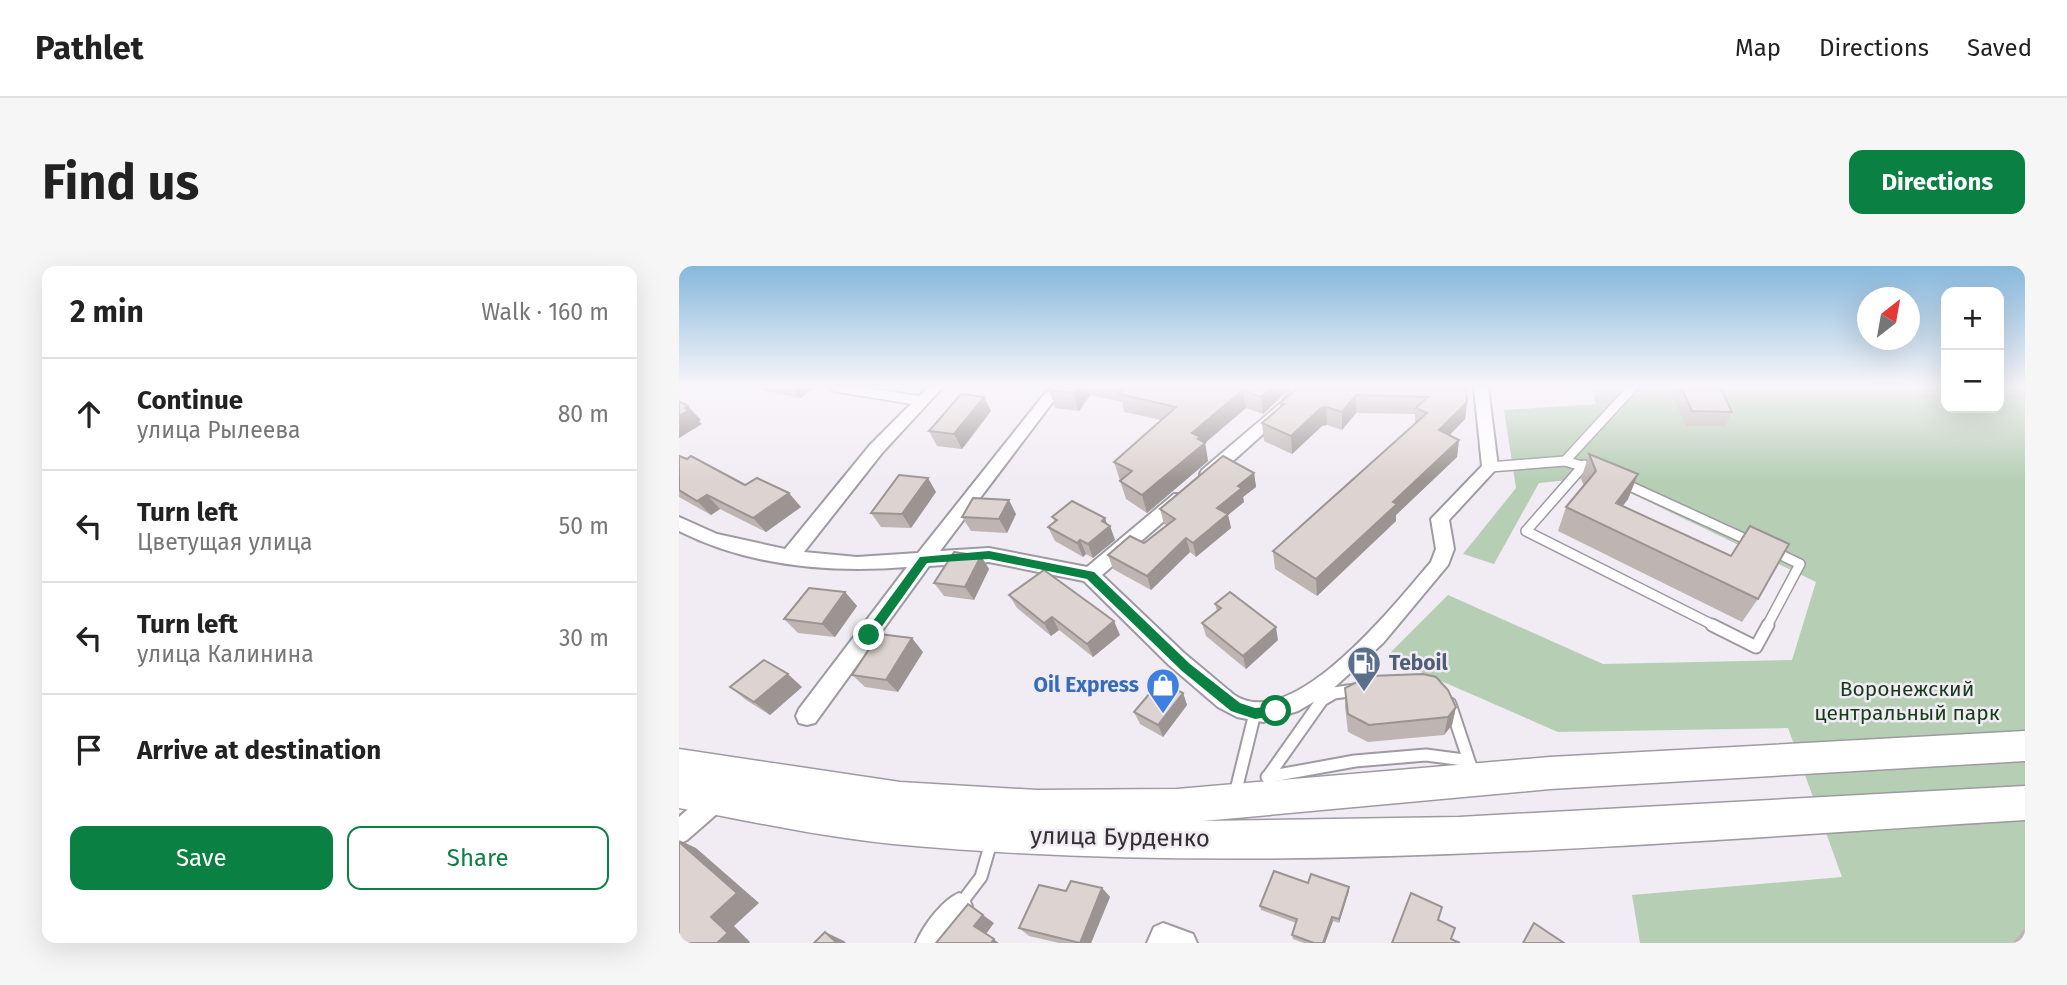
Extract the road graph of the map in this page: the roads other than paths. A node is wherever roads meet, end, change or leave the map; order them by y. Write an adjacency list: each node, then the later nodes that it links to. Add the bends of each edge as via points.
1 (905, 419): 10 (street)
2 (1033, 419): 11 (street)
3 (1271, 419): 12 (street)
4 (1485, 419): 8 (street)
5 (1604, 419): 6 (lane)
6 (1565, 461): 7 (lane); 8 (lane)
7 (1584, 465): 7 (lane, via 1800,564 1756,647 1526,531)
8 (1490, 467): 15 (street, via 1440,519 1445,550 1439,565 1364,652 1296,703)
9 (682, 529): 10 (street)
10 (789, 557): 11 (street, via 857,564)
11 (923, 559): 12 (street, via 989,555); 16 (street)
12 (1090, 575): 15 (street, via 1186,668 1236,707)
13 (1361, 689): 21 (lane, via 1322,700)
14 (1447, 695): 19 (lane)
15 (1255, 713): 21 (lane)
16 (807, 716)
17 (2025, 746): 19 (main road, улица Бурденко)
18 (679, 765): 21 (main road, улица Бурденко, via 900,799 1062,807 1177,806)
19 (1489, 775): 21 (main road, улица Бурденко)
20 (679, 791): 22 (main road, улица Бурденко)
21 (1252, 791)
22 (718, 798): 24 (street); 25 (main road, улица Бурденко, via 889,825)
23 (2025, 803): 25 (main road, улица Бурденко, via 1356,839 1198,840)
24 (679, 832)
25 (994, 833): 26 (lane, via 981,877)
26 (959, 906): 27 (street)
27 (929, 943)

